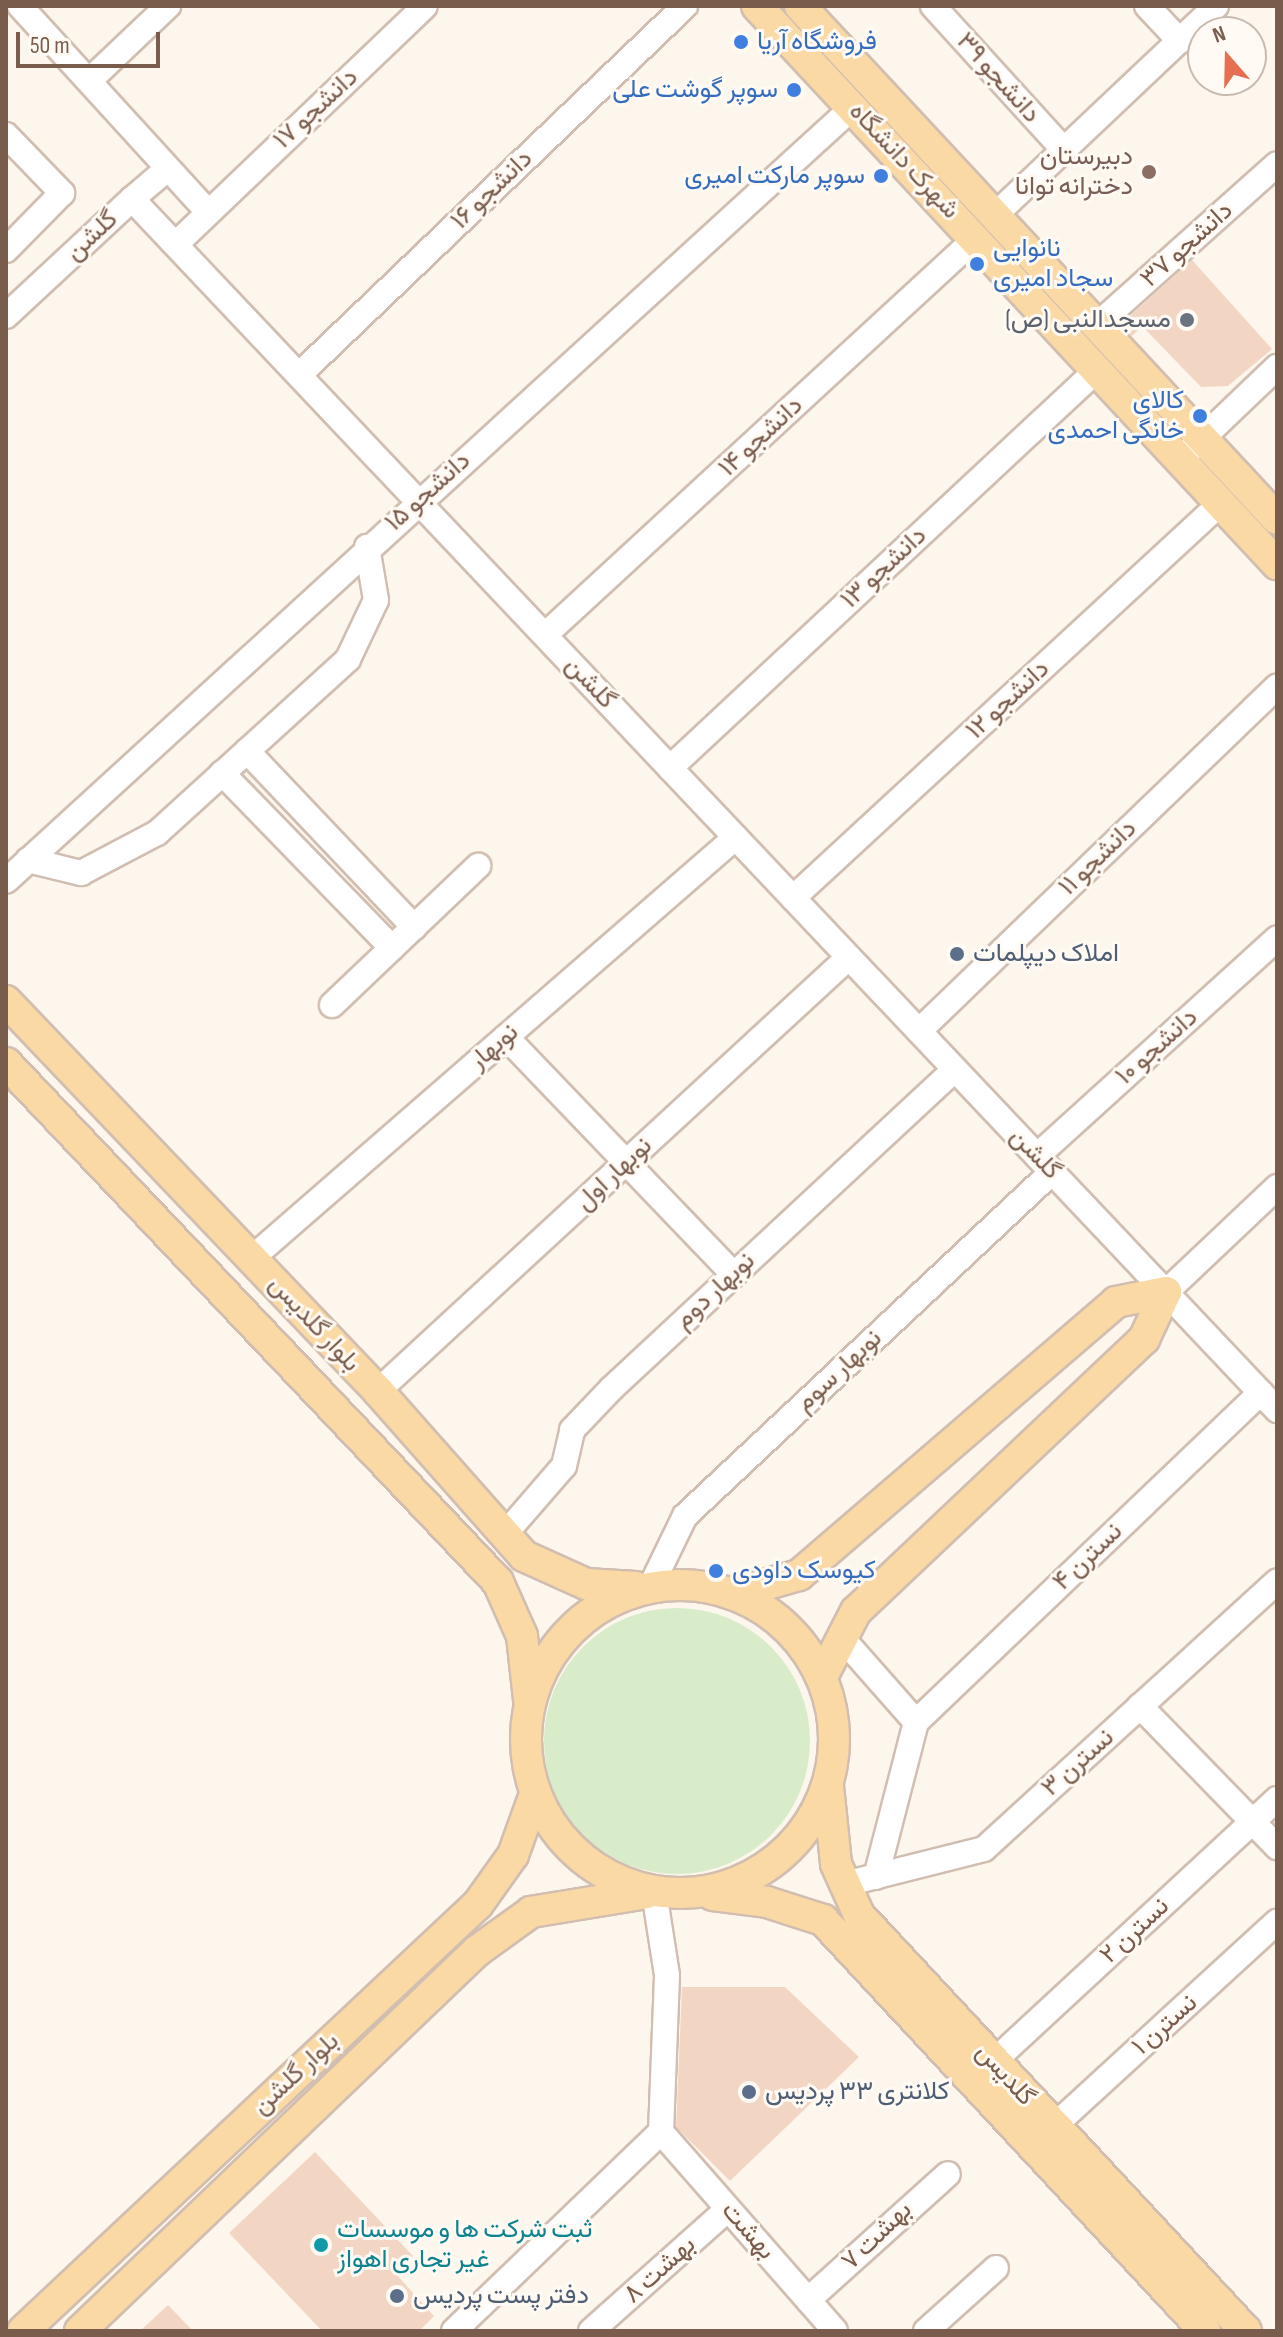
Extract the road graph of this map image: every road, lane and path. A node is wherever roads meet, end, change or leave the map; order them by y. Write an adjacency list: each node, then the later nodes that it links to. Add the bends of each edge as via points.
1 (20, 6): 11 (street)
2 (168, 6): 11 (street)
3 (425, 6): 18 (street, دانشجو ۱۷)
4 (685, 6): 26 (street, دانشجو ۱۶)
5 (757, 6): 12 (main road, شهرک دانشگاه)
6 (800, 6): 19 (main road, شهرک دانشگاه)
7 (933, 6): 14 (street, دانشجو ۳۹)
8 (1147, 6): 10 (street)
9 (1216, 6): 10 (street, دانشجو ۱۴)
10 (1180, 41): 14 (street, دانشجو ۱۴)
11 (90, 80): 16 (street)
12 (853, 107): 19 (main road, شهرک دانشگاه); 28 (street, دانشجو ۱۵)
13 (6, 135): 21 (street, via 62,193)
14 (1064, 150): 19 (street, دانشجو ۱۴)
15 (1277, 164): 23 (street, دانشجو ۳۷)
16 (166, 170): 17 (street); 18 (street)
17 (132, 199): 20 (street, گلشن); 22 (street, گلشن)
18 (208, 212): 20 (street, دانشجو ۱۷)
19 (986, 226): 23 (main road, شهرک دانشگاه); 25 (main road, شهرک دانشگاه); 33 (street, دانشجو ۱۴)
20 (176, 244): 26 (street, گلشن)
21 (6, 250)
22 (6, 316)
23 (1097, 325): 27 (main road, شهرک دانشگاه)
24 (1277, 367): 27 (street)
25 (1098, 369): 27 (main road, شهرک دانشگاه); 36 (street, دانشجو ۱۳)
26 (299, 375): 28 (street, گلشن)
27 (1192, 448): 29 (main road, شهرک دانشگاه); 30 (main road, شهرک دانشگاه)
28 (418, 501): 31 (street, دانشجو ۱۵); 33 (street, گلشن)
29 (1222, 502): 32 (main road, شهرک دانشگاه); 42 (street, دانشجو ۱۲)
30 (1277, 519)
31 (367, 547): 35 (street, via 376,600 348,659); 39 (street, دانشجو ۱۵)
32 (1277, 564)
33 (545, 635): 36 (street, گلشن)
34 (1277, 686): 49 (street, دانشجو ۱۱)
35 (247, 751): 37 (street); 43 (street)
36 (670, 768): 38 (street, گلشن)
37 (222, 773): 39 (street, via 157,833 81,873); 45 (street)
38 (736, 837): 42 (street, گلشن); 50 (street, نوبهار)
39 (28, 860): 41 (street, دانشجو ۱۵)
40 (478, 866): 43 (street)
41 (6, 881)
42 (793, 898): 46 (street, گلشن)
43 (414, 927): 45 (street)
44 (1277, 938): 54 (street, دانشجو ۱۰)
45 (392, 948): 48 (street)
46 (849, 957): 49 (street, گلشن); 53 (street, نوبهار اول)
47 (6, 1001): 56 (main road, بلوار گلدیس)
48 (332, 1005)
49 (919, 1031): 52 (street, گلشن)
50 (506, 1037): 53 (street); 57 (street, نوبهار)
51 (6, 1063): 58 (main road, بلوار گلدیس)
52 (955, 1069): 54 (street, گلشن); 59 (street, نوبهار دوم)
53 (627, 1163): 59 (street); 61 (street, نوبهار اول)
54 (1044, 1164): 60 (street, گلشن); 65 (street, نوبهار سوم, via 685,1516)
55 (1277, 1187): 60 (street)
56 (227, 1232): 57 (main road, بلوار گلدیس); 58 (main road)
57 (252, 1258): 61 (main road, بلوار گلدیس)
58 (192, 1261): 69 (main road, بلوار گلدیس, via 498,1582 522,1636)
59 (733, 1274): 63 (street, نوبهار دوم, via 572,1430 564,1466)
60 (1166, 1292): 62 (street, گلشن); 66 (main road, via 1116,1302 799,1575); 67 (main road, via 1144,1339 856,1611)
61 (378, 1391): 63 (main road, بلوار گلدیس)
62 (1269, 1401): 71 (street, نسترن ۴)
63 (505, 1534): 65 (main road, بلوار گلدیس, via 524,1556 586,1584)
64 (1277, 1581): 70 (street, نسترن ۳)
65 (650, 1588): 66 (main road, via 692,1585); 69 (main road, via 609,1603 573,1628 545,1663)
66 (733, 1594): 68 (main road, via 770,1613 800,1642)
67 (842, 1638): 68 (main road); 71 (street)
68 (822, 1677): 72 (main road, via 833,1713 835,1749)
69 (529, 1704): 73 (main road, via 525,1750)
70 (1140, 1706): 75 (street); 77 (street, نسترن ۳, via 984,1849)
71 (916, 1722): 77 (street)
72 (828, 1786): 78 (main road, گلدیس, via 836,1864); 80 (main road, via 809,1825 779,1858 742,1881)
73 (535, 1794): 79 (main road, via 554,1830 581,1859 616,1880); 87 (main road, بلوار گلشن, via 513,1855 478,1904)
74 (1277, 1799): 75 (street, نسترن ۲)
75 (1252, 1822): 76 (street); 82 (street, نسترن ۲)
76 (1277, 1847)
77 (876, 1877): 78 (street, نسترن ۳)
78 (845, 1884): 82 (main road, گلدیس, via 859,1915)
79 (654, 1892): 80 (main road); 84 (street, via 667,1975); 88 (main road, بلوار گلشن, via 531,1912 499,1935)
80 (699, 1893): 97 (main road, گلدیس, via 767,1902 823,1920)
81 (1274, 1931): 83 (street, نسترن ۱)
82 (993, 2062): 83 (main road, گلدیس)
83 (1053, 2127): 98 (main road, گلدیس)
84 (661, 2132): 86 (street, بهشت); 93 (street)
85 (948, 2174): 90 (street, بهشت ۷)
86 (728, 2209): 90 (street, بهشت); 94 (street, بهشت ۸)
87 (133, 2227): 88 (main road); 91 (main road, بلوار گلشن)
88 (162, 2255): 92 (main road, بلوار گلشن)
89 (996, 2268): 96 (street)
90 (808, 2300): 95 (street, بهشت)
91 (23, 2331)
92 (80, 2331)
93 (454, 2331)
94 (591, 2331)
95 (835, 2331)
96 (926, 2331)
97 (1205, 2331)
98 (1246, 2331)

